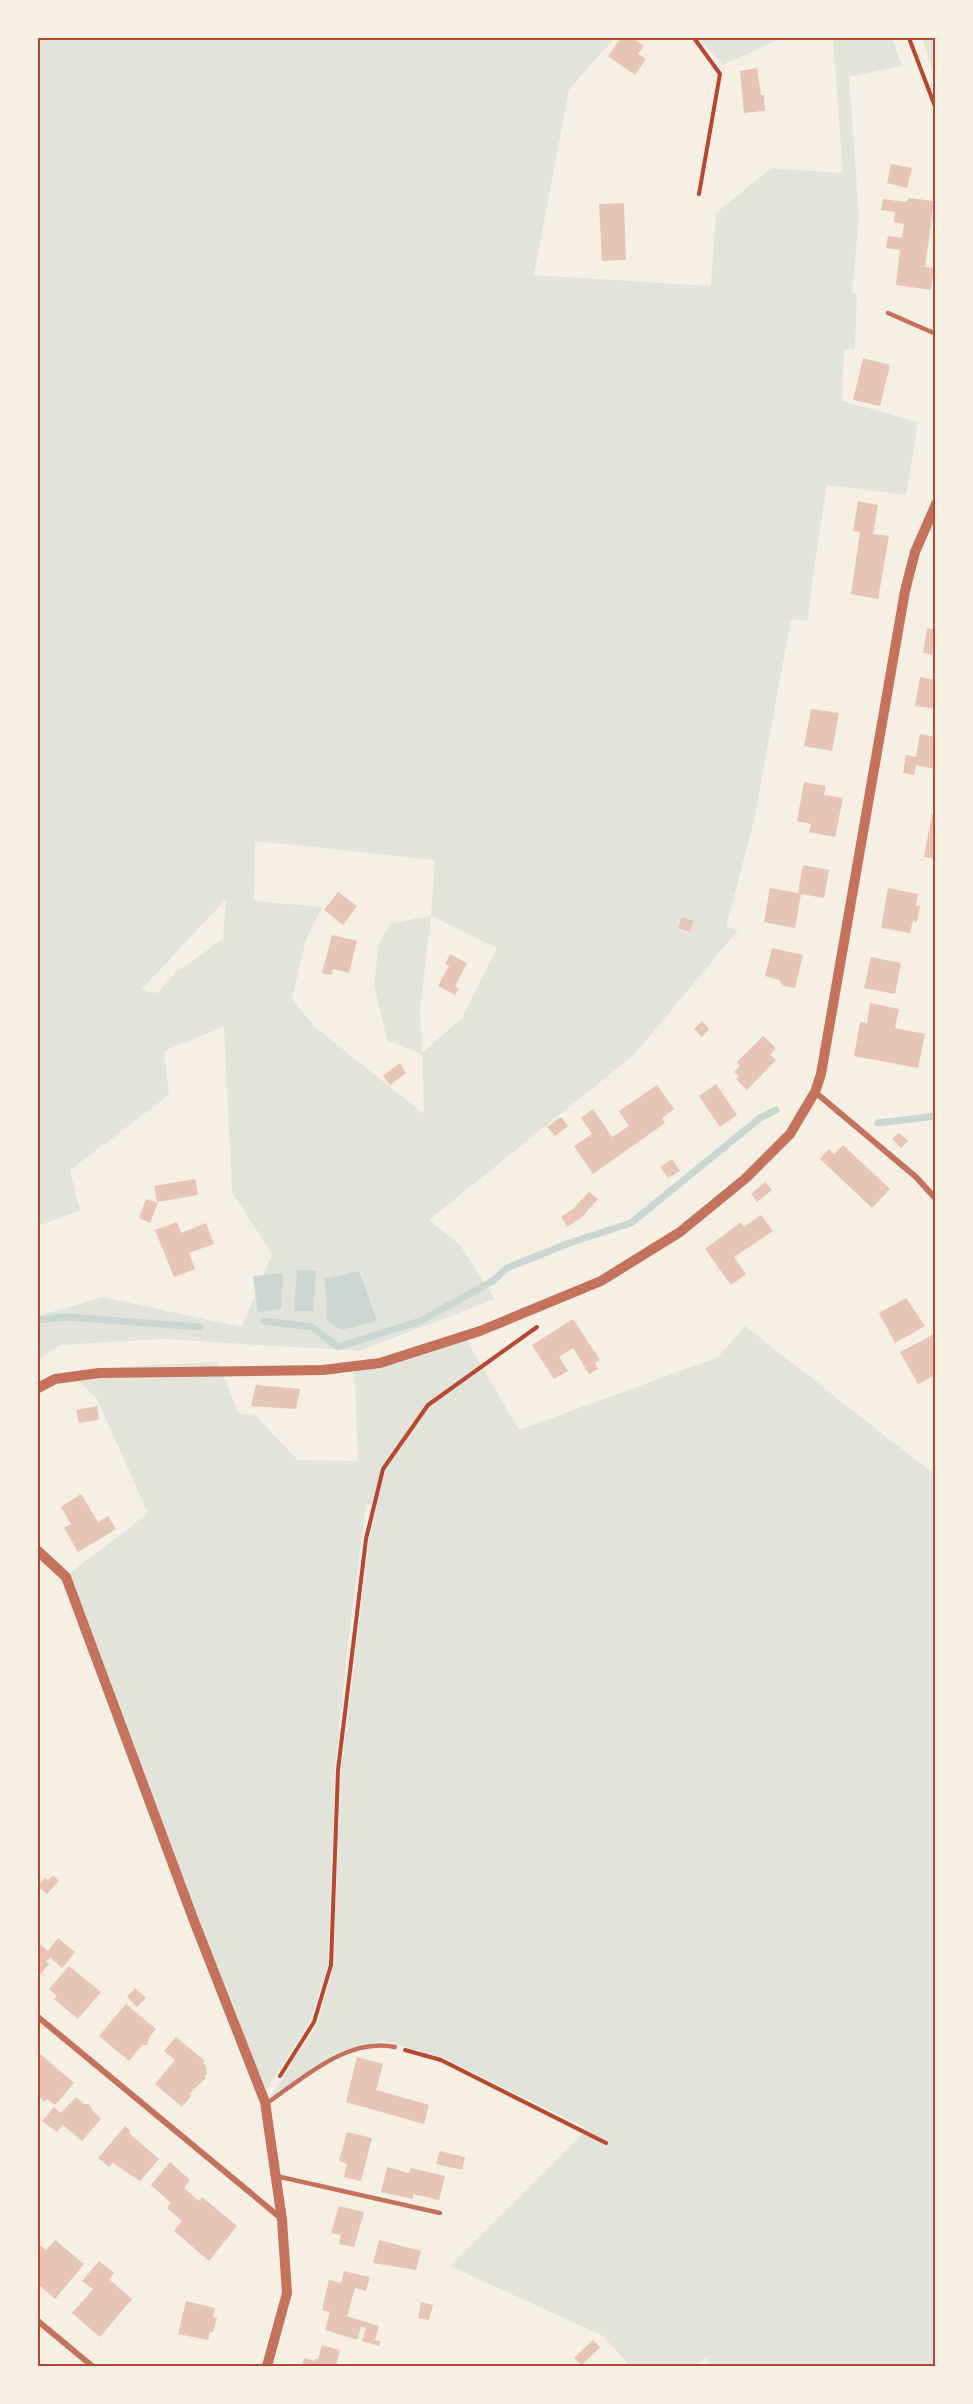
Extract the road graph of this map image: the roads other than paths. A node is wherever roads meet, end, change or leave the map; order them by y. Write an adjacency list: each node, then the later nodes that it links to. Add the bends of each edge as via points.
1 (888, 313): 2 (lane)
2 (936, 334)
3 (936, 504): 4 (street, via 915,552 905,591 821,1074)
4 (814, 1092): 5 (street, via 916,1177); 6 (street, via 790,1134 746,1178 680,1232 601,1281 480,1331 380,1363 323,1370 99,1373 55,1379)
5 (936, 1199)
6 (38, 1388)
7 (38, 1551): 10 (street, via 66,1576)
8 (38, 2017): 13 (street)
9 (395, 2048): 10 (lane, via 381,2044 338,2055)
10 (265, 2103): 11 (street)
11 (276, 2176): 12 (lane); 13 (street)
12 (440, 2213)
13 (282, 2220): 16 (street, via 287,2293)
14 (38, 2321): 15 (street)
15 (92, 2367)
16 (267, 2367)

